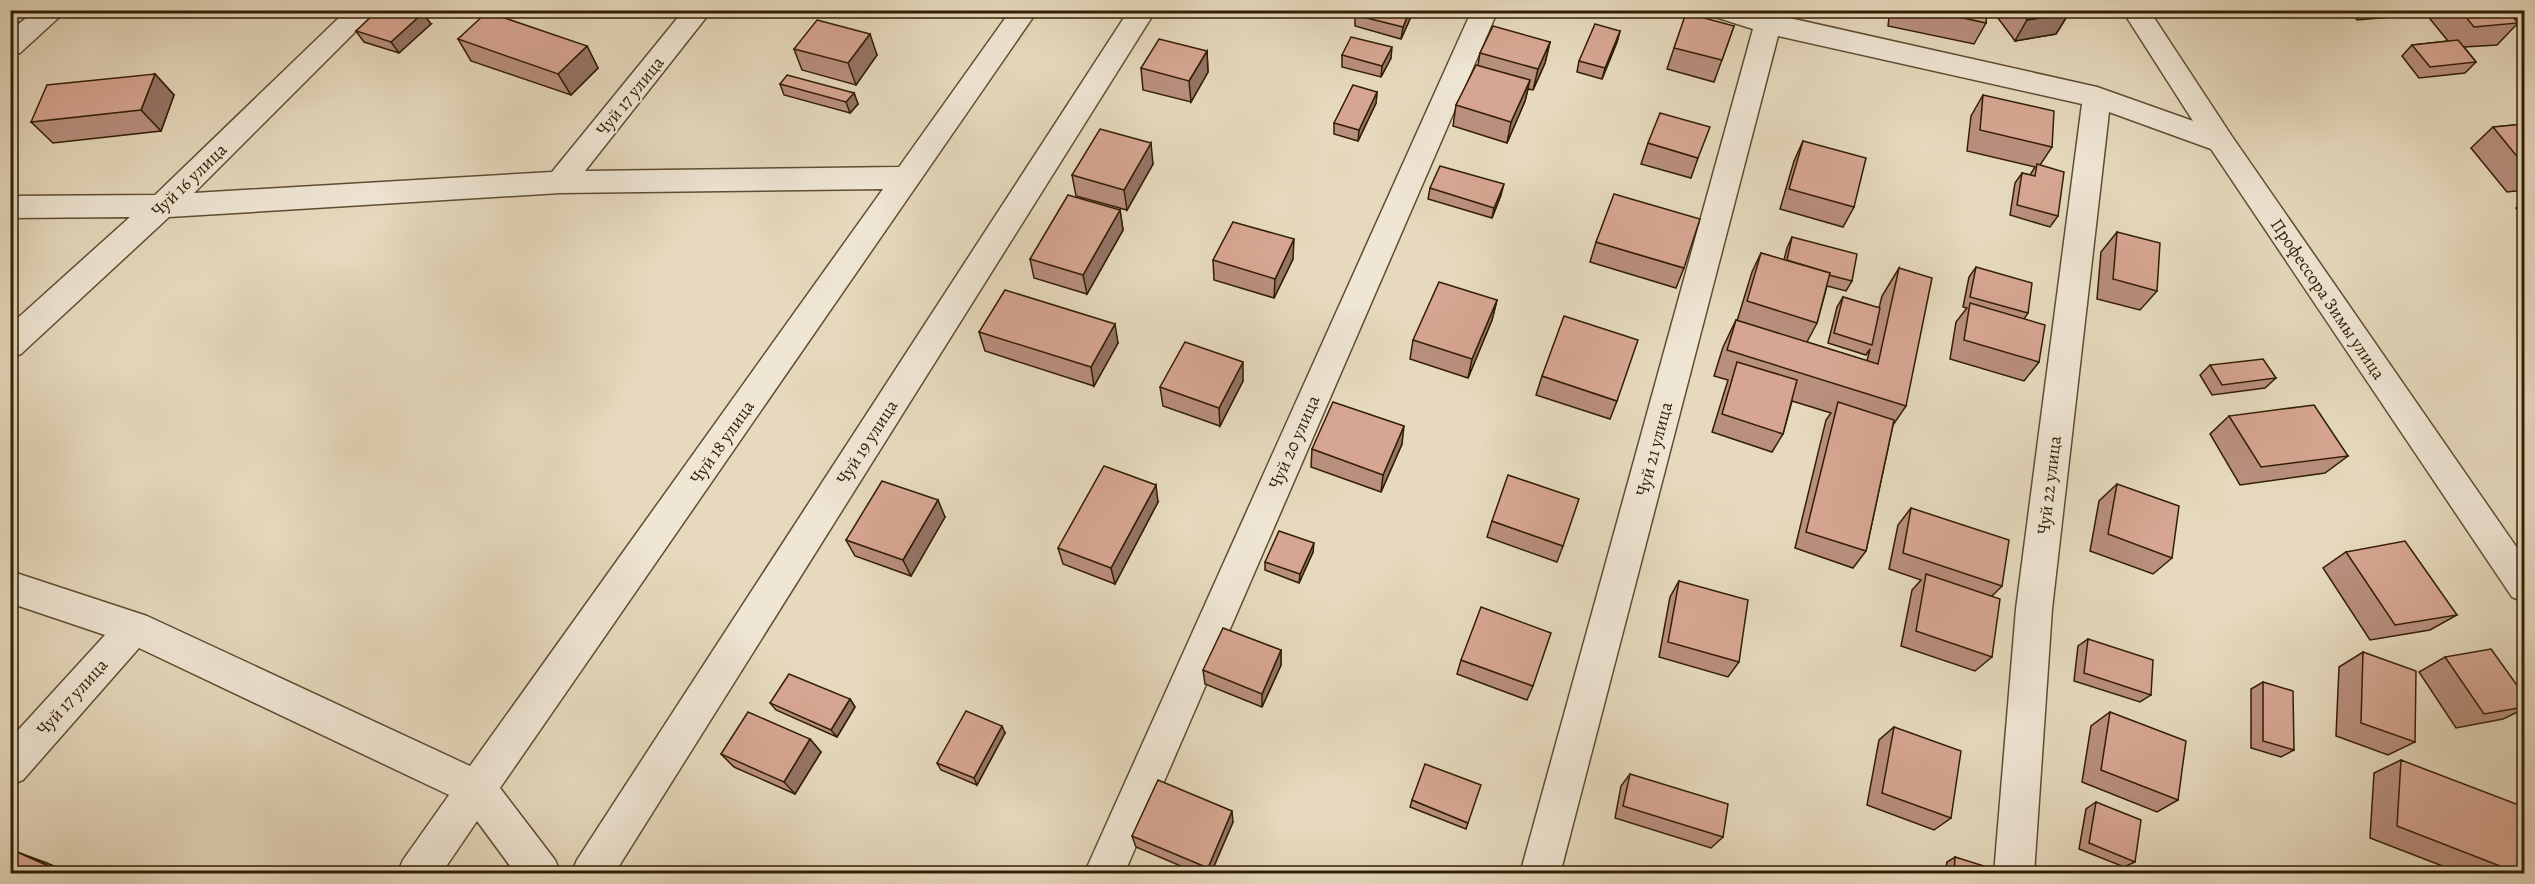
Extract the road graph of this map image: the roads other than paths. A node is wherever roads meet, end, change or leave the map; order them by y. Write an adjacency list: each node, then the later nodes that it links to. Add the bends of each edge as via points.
1 (54, 10): 10 (street)
2 (364, 10): 15 (street, Чуй 16 улица)
3 (699, 10): 14 (street, Чуй 17 улица)
4 (1025, 10): 13 (street, Чуй 18 улица)
5 (1143, 10): 25 (street, Чуй 19 улица)
6 (1485, 10): 26 (street, Чуй 20 улица)
7 (1721, 10): 9 (street)
8 (2135, 10): 12 (street, Профессора Зимы улица)
9 (1768, 24): 11 (street); 27 (street, Чуй 21 улица)
10 (10, 46)
11 (2097, 97): 12 (street); 28 (street, Чуй 22 улица, via 2034,609)
12 (2221, 142): 18 (street, Профессора Зимы улица)
13 (908, 178): 14 (street); 22 (street, Чуй 18 улица)
14 (560, 182): 15 (street)
15 (162, 206): 16 (street); 17 (street, Чуй 16 улица)
16 (10, 207)
17 (10, 345)
18 (2524, 586)
19 (10, 587): 20 (street)
20 (134, 628): 21 (street, Чуй 17 улица); 22 (street)
21 (10, 766)
22 (477, 789): 23 (street, Чуй 18 улица); 24 (street)
23 (417, 873)
24 (541, 873)
25 (591, 873)
26 (1104, 873)
27 (1540, 873)
28 (2014, 873)

